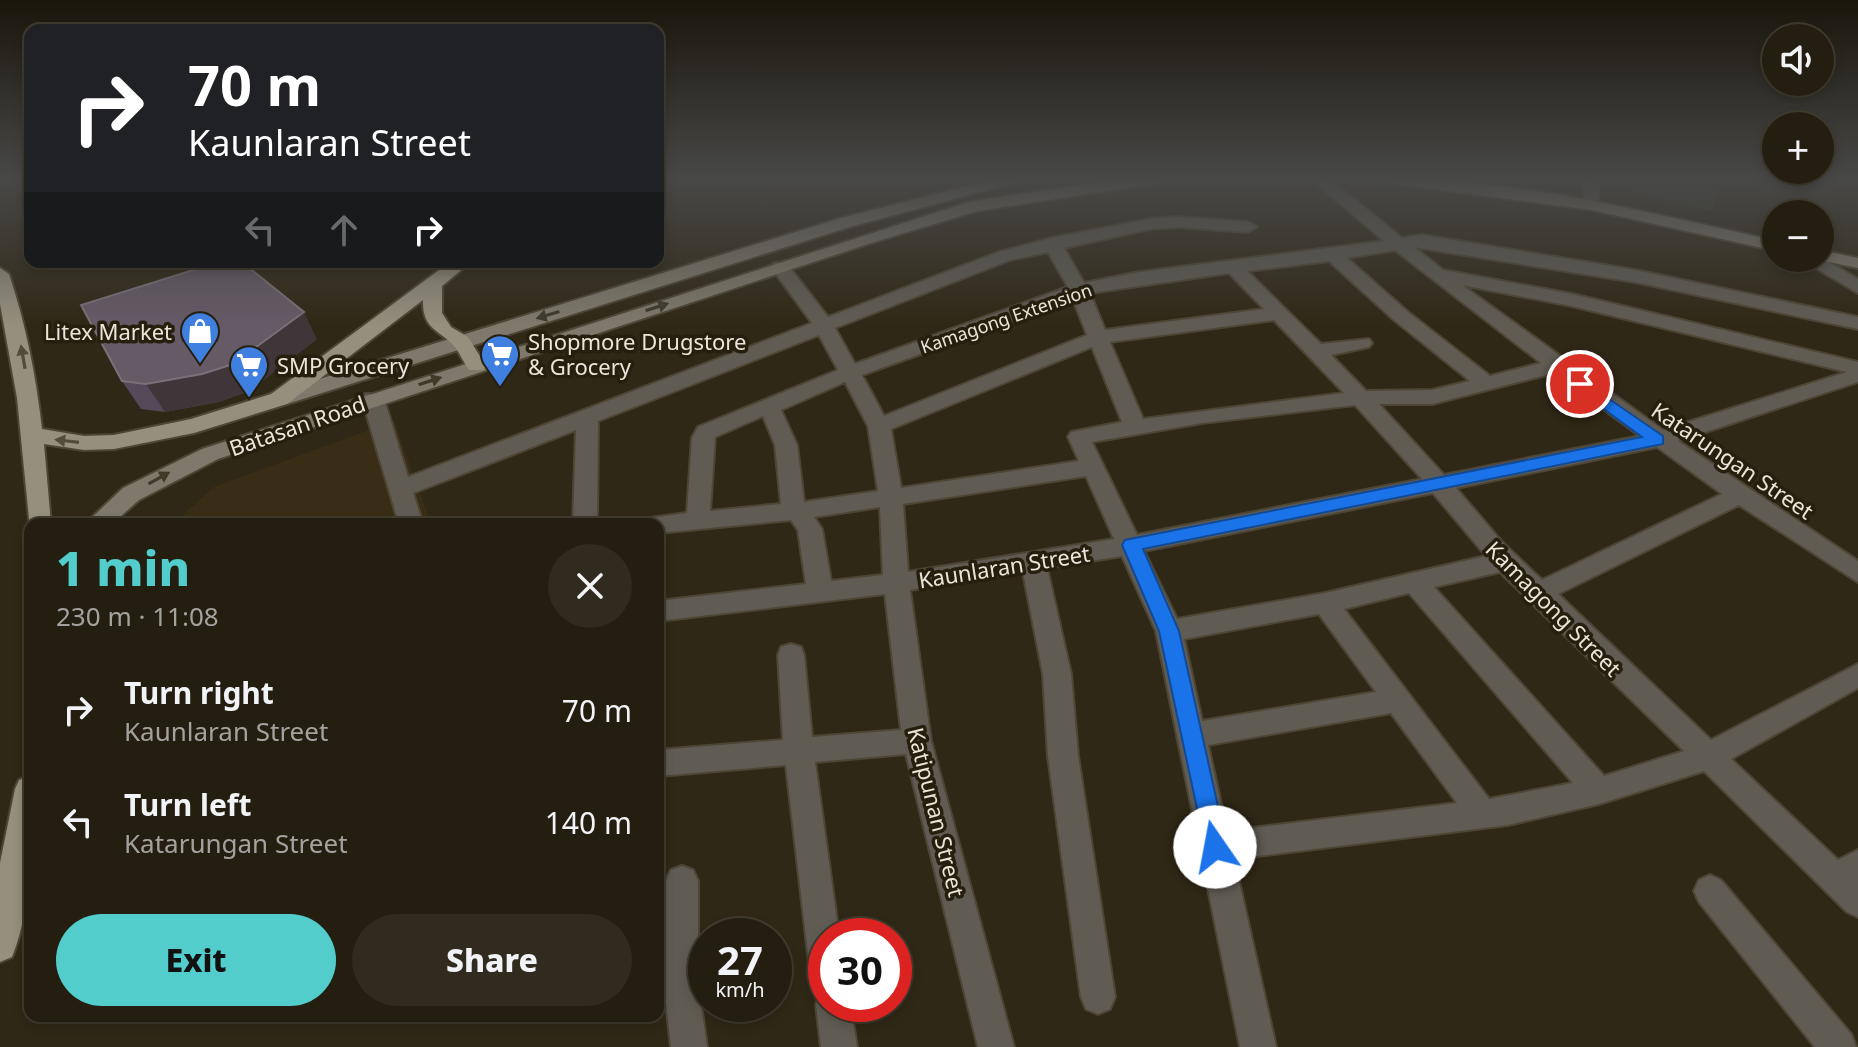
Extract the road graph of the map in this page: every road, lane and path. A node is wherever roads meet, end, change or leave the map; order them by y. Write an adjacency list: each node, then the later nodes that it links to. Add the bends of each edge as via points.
1 (832, 227): 27 (main road, Batasan Road, one-way to 27)
2 (908, 227): 15 (main road, Batasan Road)
3 (1135, 227): 8 (street)
4 (1376, 227): 9 (street, Katarungan Street)
5 (1712, 227): 6 (main road)
6 (1762, 242)
7 (1834, 242): 10 (main road)
8 (1052, 243): 22 (street); 25 (street)
9 (1398, 245): 11 (street, Kamagong Extension); 19 (street, Katarungan Street); 24 (street, Kamagong Extension, via 1439,240)
10 (1858, 248)
11 (1333, 255): 14 (street, Kamagong Extension); 35 (street)
12 (1834, 258): 13 (main road)
13 (1858, 263)
14 (1232, 266): 22 (street, Kamagong Extension); 23 (street, Kamagong Street)
15 (780, 267): 25 (street, Katipunan Street); 30 (main road, Batasan Road, one-way to 15)
16 (454, 268): 20 (main road)
17 (1832, 272): 21 (street)
18 (0, 274): 43 (main road, one-way to 18, via 22,349)
19 (1438, 275): 31 (street, Katarungan Street); 32 (street, via 1572,300)
20 (433, 285): 27 (main road, via 432,313 444,331); 37 (main road)
21 (1858, 287)
22 (1079, 290): 26 (street); 33 (street, Kamagong Extension)
23 (1280, 313): 26 (street); 29 (street, Kamagong Street)
24 (1858, 323)
25 (823, 324): 33 (street, Katipunan Street); 40 (street)
26 (1100, 337): 41 (street); 42 (street)
27 (461, 341): 30 (main road); 37 (main road, Batasan Road)
28 (1362, 343): 29 (street)
29 (1318, 351): 36 (street, Kamagong Street)
30 (476, 366): 38 (main road, Batasan Road, one-way to 30)
31 (1555, 366): 35 (street); 44 (street, Katarungan Street)
32 (1858, 368)
33 (851, 372): 39 (street, Kamagong Extension); 41 (street, Katipunan Street)
34 (1858, 375): 44 (street, Kaunlaran Street)
35 (1486, 383): 36 (street, via 1432,397)
36 (1362, 398): 42 (street); 46 (street, Kamagong Street)
37 (279, 399): 43 (main road, Batasan Road, one-way to 43, via 194,426 114,442)
38 (373, 399): 47 (street); 52 (main road, Batasan Road, one-way to 38, via 166,473)
39 (766, 408): 50 (street, via 786,445 793,505); 55 (street, Kamagong Extension, via 706,432)
40 (587, 417): 47 (street); 54 (street)
41 (879, 426): 49 (street, Katipunan Street)
42 (1135, 427): 45 (street, via 1079,437)
43 (32, 435): 51 (main road)
44 (1657, 440): 46 (street, Kaunlaran Street); 48 (street, Katarungan Street)
45 (1094, 467): 49 (street); 57 (street)
46 (1437, 482): 57 (street, Kaunlaran Street); 59 (street, Kamagong Street)
47 (398, 490): 53 (street)
48 (1740, 495): 60 (street, Katarungan Street); 63 (street)
49 (891, 498): 50 (street); 61 (street, Katipunan Street)
50 (799, 511): 55 (street); 64 (street, via 810,529)
51 (39, 518)
52 (104, 518)
53 (409, 518)
54 (585, 518)
55 (698, 520): 56 (street)
56 (664, 523)
57 (1131, 545): 58 (street, Kaunlaran Street); 67 (street)
58 (1033, 562): 61 (street, Kaunlaran Street); 86 (street, via 1057,674 1077,867)
59 (1502, 562): 62 (street); 63 (street, Kamagong Street)
60 (1858, 573)
61 (896, 583): 64 (street, Kaunlaran Street); 72 (street, Katipunan Street)
62 (1415, 583): 65 (street); 76 (street)
63 (1539, 592): 74 (street, Kamagong Street)
64 (820, 593): 66 (street, Kaunlaran Street)
65 (1325, 603): 67 (street); 70 (street)
66 (664, 610)
67 (1169, 631): 71 (street)
68 (791, 655): 73 (street)
69 (1858, 675): 74 (street)
70 (1395, 701): 71 (street); 77 (street)
71 (1192, 735): 79 (street)
72 (917, 741): 73 (street); 91 (street, Katipunan Street)
73 (798, 748): 75 (street); 84 (street)
74 (1707, 757): 76 (street); 80 (street, Kamagong Street)
75 (664, 762)
76 (1599, 791): 77 (street)
77 (1483, 815): 79 (street)
78 (24, 820): 85 (main road)
79 (1215, 847): 92 (street)
80 (1846, 872): 83 (street, Kamagong Street)
81 (682, 881): 89 (street, via 681,984)
82 (1710, 891): 88 (street)
83 (1858, 901)
84 (820, 918)
85 (0, 945)
86 (1098, 997)
87 (836, 1022): 90 (street)
88 (1834, 1046)
89 (689, 1047)
90 (839, 1047)
91 (996, 1047)
92 (1258, 1047)

